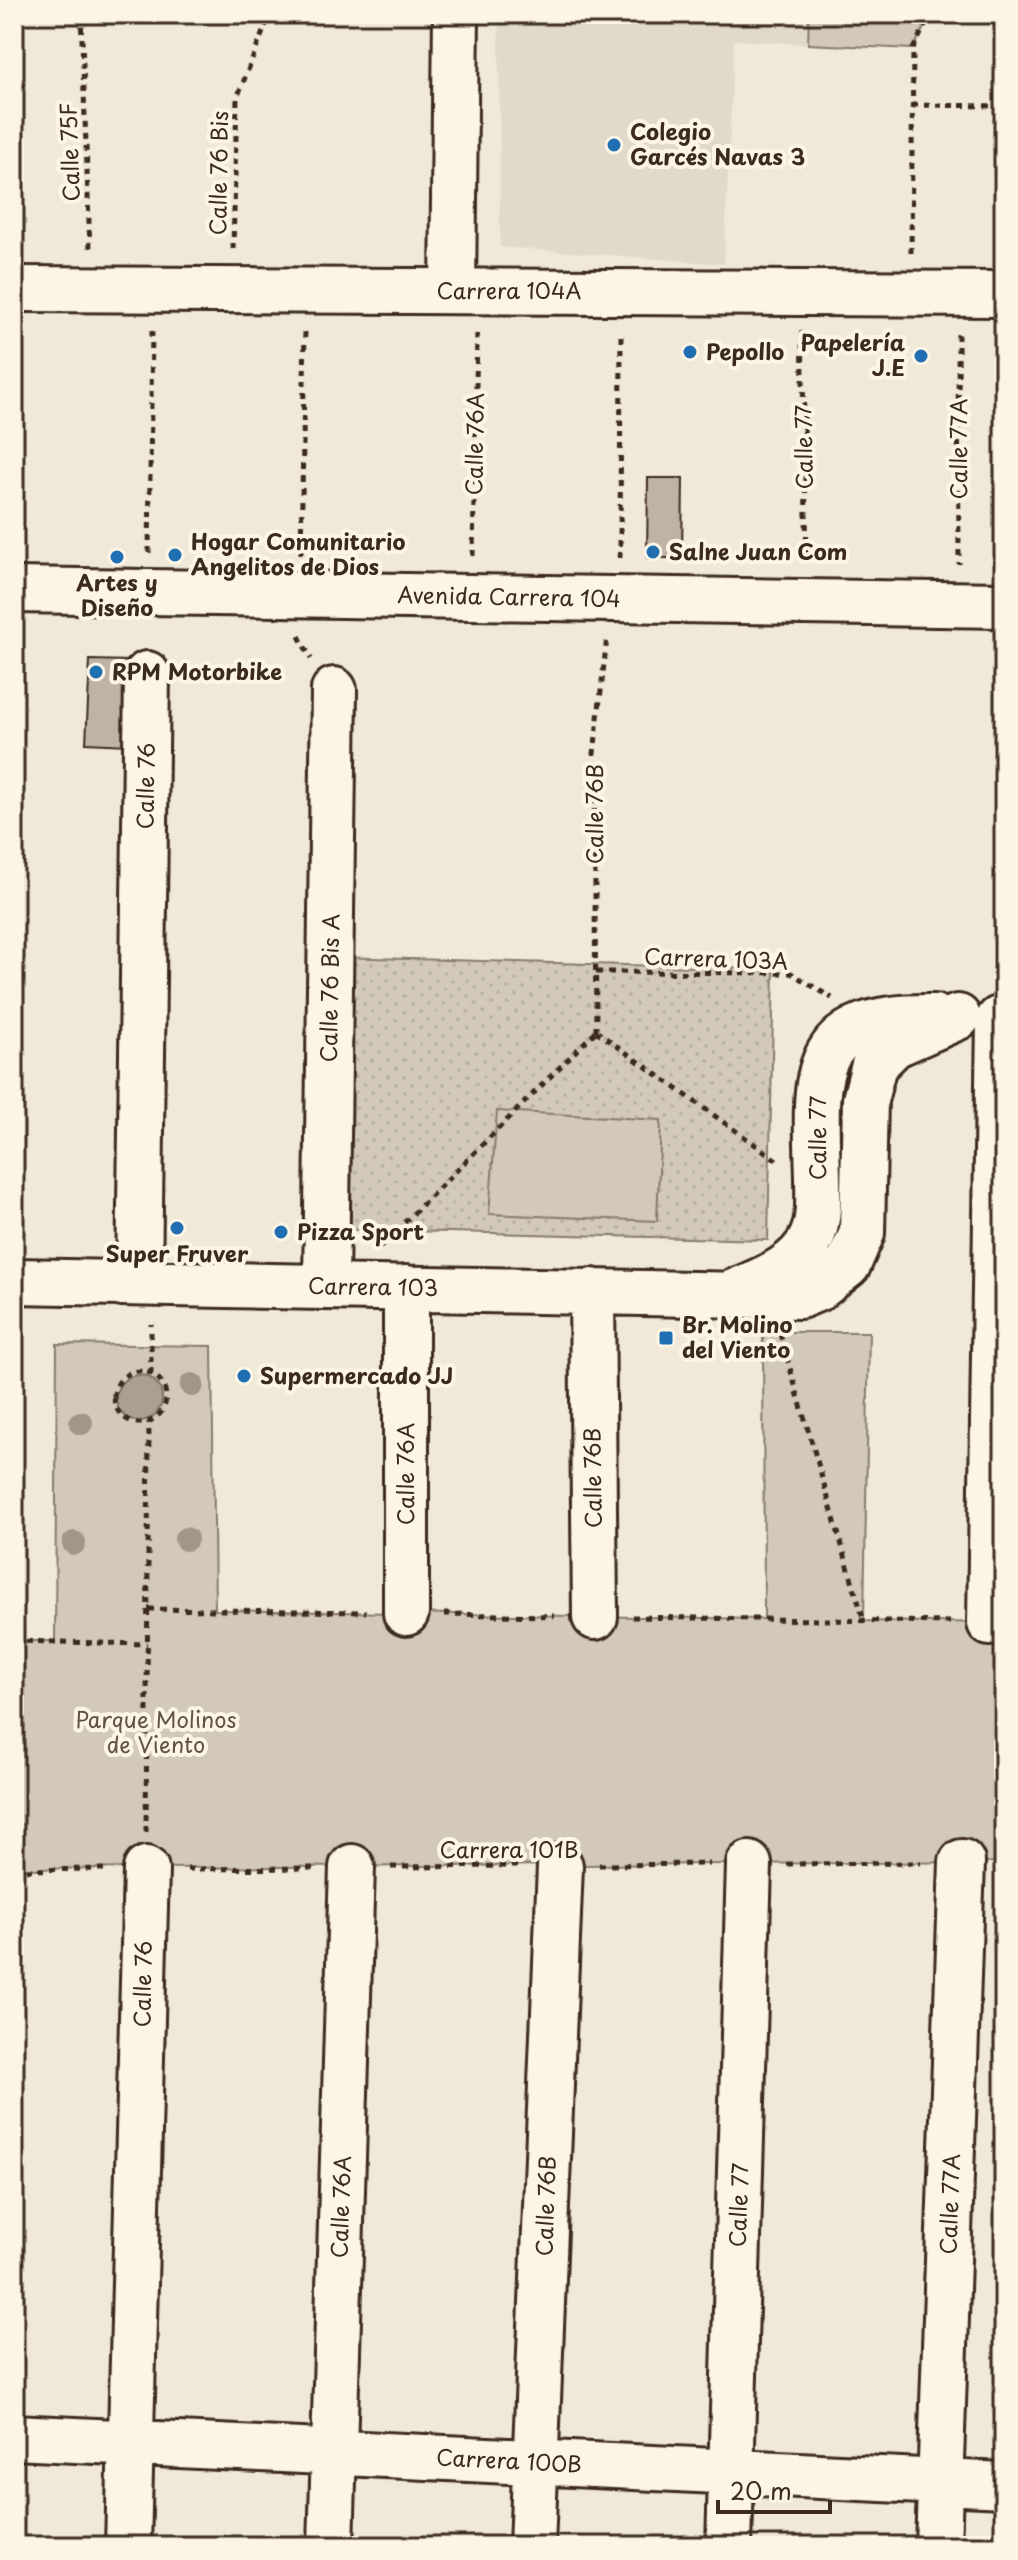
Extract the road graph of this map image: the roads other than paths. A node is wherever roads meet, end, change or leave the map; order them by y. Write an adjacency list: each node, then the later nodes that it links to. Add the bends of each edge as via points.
1 (456, 14): 3 (street)
2 (14, 289): 3 (street, Carrera 104A)
3 (466, 291): 4 (street, Carrera 104A)
4 (1004, 294)
5 (14, 590): 6 (street, Avenida Carrera 104)
6 (1004, 605)
7 (147, 674): 11 (street, Calle 76)
8 (334, 690): 12 (street, Calle 76 Bis A)
9 (987, 1018): 15 (street, Calle 77, via 894,1045 874,1065 865,1100 862,1233 848,1265 800,1296); 15 (street, Calle 77, via 894,1016 870,1022 833,1044 822,1062 816,1092 819,1211 812,1237 800,1255); 18 (street)
10 (14, 1281): 11 (street, Carrera 103)
11 (145, 1283): 12 (street, Carrera 103)
12 (333, 1286): 13 (street, Carrera 103)
13 (406, 1288): 14 (street, Carrera 103); 16 (street, Calle 76A)
14 (592, 1291): 15 (street, Carrera 103); 17 (street, Calle 76B)
15 (751, 1294)
16 (406, 1613)
17 (595, 1617)
18 (990, 1623)
19 (962, 1862): 29 (street, Calle 77A)
20 (749, 1864): 28 (street, Calle 77)
21 (560, 1866): 27 (street, Calle 76B)
22 (352, 1867): 26 (street, Calle 76A)
23 (146, 1869): 25 (street, Calle 76)
24 (14, 2437): 25 (street, Carrera 100B)
25 (131, 2443): 26 (street, Carrera 100B); 31 (street, Calle 76)
26 (334, 2453): 27 (street, Carrera 100B); 32 (street, Calle 76A)
27 (536, 2463): 28 (street, Carrera 100B); 33 (street, Calle 76B)
28 (731, 2472): 29 (street, Carrera 100B); 34 (street, Calle 77)
29 (941, 2482): 30 (street, Carrera 100B); 35 (street, Calle 77A)
30 (1004, 2485)
31 (128, 2546)
32 (331, 2546)
33 (532, 2546)
34 (729, 2546)
35 (938, 2546)

